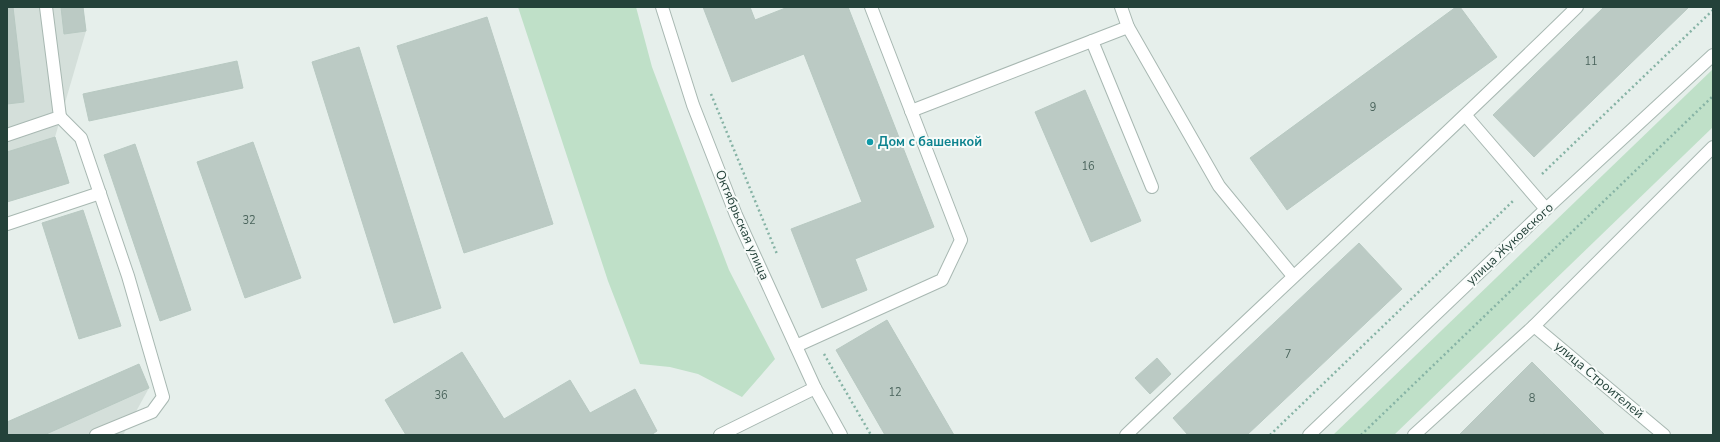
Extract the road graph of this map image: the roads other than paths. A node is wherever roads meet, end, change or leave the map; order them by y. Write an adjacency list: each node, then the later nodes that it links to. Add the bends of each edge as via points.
1 (46, 7): 11 (street)
2 (662, 7): 20 (street, Октябрьская улица, via 693,105 730,200)
3 (871, 7): 9 (street)
4 (1121, 7): 6 (street)
5 (1577, 7): 10 (street)
6 (1128, 27): 7 (street); 18 (street, via 1219,186)
7 (1092, 41): 9 (street); 14 (street)
8 (1713, 55): 16 (street, улица Жуковского)
9 (911, 110): 20 (street, via 961,240 942,280)
10 (1466, 116): 16 (street); 18 (street)
11 (60, 117): 12 (street); 15 (street, via 81,138)
12 (7, 135)
13 (1713, 147): 19 (street)
14 (1152, 187)
15 (100, 193): 17 (street); 22 (street, via 128,276 163,397 152,412)
16 (1546, 209): 26 (street, улица Жуковского)
17 (7, 224)
18 (1293, 276): 25 (street)
19 (1534, 326): 27 (street); 28 (street, улица Строителей)
20 (796, 346): 21 (street, Октябрьская улица)
21 (815, 388): 23 (street); 24 (street, Октябрьская улица)
22 (96, 435)
23 (720, 435)
24 (841, 435)
25 (1126, 435)
26 (1309, 435)
27 (1414, 435)
28 (1664, 435)

